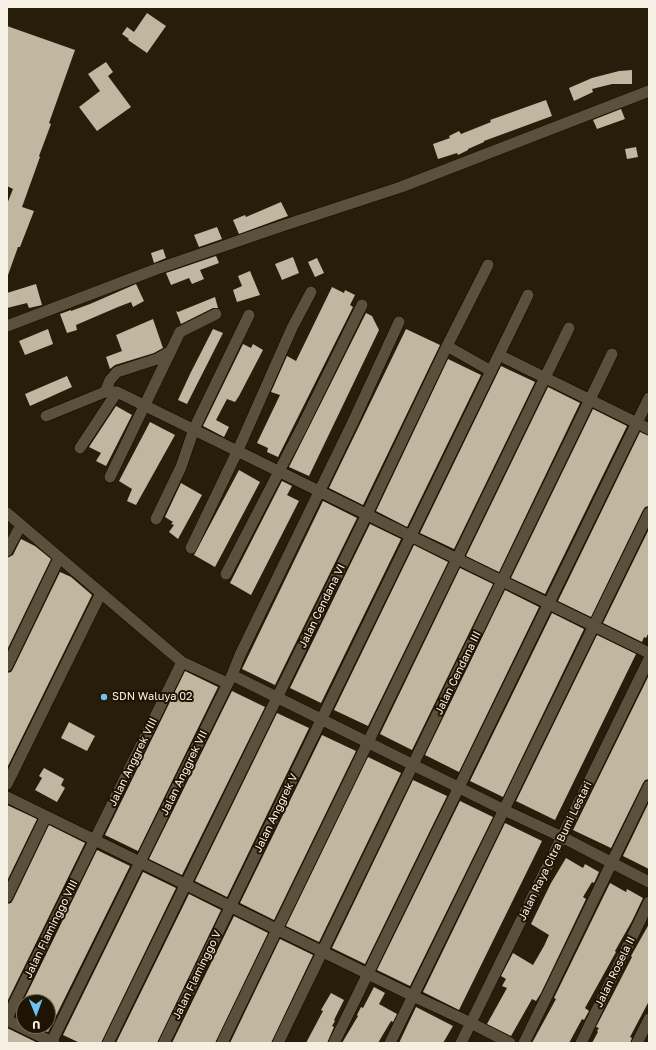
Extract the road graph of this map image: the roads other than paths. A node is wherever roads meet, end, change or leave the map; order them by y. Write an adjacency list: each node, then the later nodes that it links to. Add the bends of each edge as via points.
1 (649, 91): 9 (street, via 400,187 161,268)
2 (488, 266): 11 (street, Jalan Cendana VI)
3 (311, 292): 27 (street, via 292,328)
4 (528, 295): 14 (street, Jalan Anggrek V)
5 (362, 305): 28 (street)
6 (216, 314): 12 (street, via 180,332)
7 (249, 315): 24 (street)
8 (399, 322): 30 (street, Jalan Anggrek VII)
9 (7, 326)
10 (569, 328): 16 (street)
11 (446, 346): 15 (street); 33 (street, Jalan Cendana VI)
12 (171, 350): 17 (street, via 157,359 117,372); 21 (street)
13 (612, 354): 20 (street, Jalan Cendana III)
14 (499, 355): 15 (street, Jalan Anggrek V); 16 (street)
15 (491, 371): 36 (street, Jalan Anggrek V)
16 (545, 378): 20 (street); 40 (street)
17 (105, 392): 18 (street); 22 (street)
18 (117, 392): 21 (street); 26 (street)
19 (649, 398): 23 (street)
20 (590, 400): 23 (street); 42 (street, Jalan Cendana III)
21 (145, 406): 24 (street); 29 (street)
22 (46, 416)
23 (637, 423): 25 (street); 44 (street)
24 (194, 429): 27 (street); 34 (street, via 181,467)
25 (649, 429)
26 (80, 448)
27 (238, 450): 28 (street); 37 (street)
28 (278, 470): 30 (street); 41 (street)
29 (110, 478)
30 (319, 490): 33 (street); 50 (street, Jalan Anggrek VII)
31 (7, 513): 35 (street)
32 (649, 513): 45 (street)
33 (366, 514): 36 (street); 51 (street, Jalan Cendana VI)
34 (156, 518)
35 (21, 525): 38 (street); 39 (street)
36 (411, 535): 40 (street); 52 (street, Jalan Anggrek V)
37 (191, 548)
38 (7, 552)
39 (59, 558): 43 (street); 49 (street)
40 (457, 558): 42 (street); 53 (street)
41 (226, 574)
42 (502, 580): 44 (street); 54 (street, Jalan Cendana III)
43 (101, 593): 48 (street); 55 (street)
44 (549, 603): 45 (street); 57 (street)
45 (594, 625): 46 (street); 59 (street)
46 (649, 652)
47 (649, 659): 61 (street, Jalan Raya Citra Bumi Lestari)
48 (182, 662): 50 (street); 62 (street, Jalan Anggrek VIII)
49 (7, 666)
50 (229, 679): 51 (street); 63 (street, Jalan Anggrek VII)
51 (277, 698): 52 (street); 66 (street, Jalan Cendana VI)
52 (321, 720): 53 (street); 69 (street, Jalan Anggrek V)
53 (368, 743): 54 (street); 70 (street)
54 (413, 765): 57 (street); 71 (street, Jalan Cendana III)
55 (7, 784)
56 (649, 786): 64 (street)
57 (459, 788): 59 (street); 72 (street)
58 (7, 797): 60 (street)
59 (504, 810): 61 (street); 73 (street)
60 (46, 816): 62 (street); 67 (street)
61 (562, 837): 64 (street); 76 (street, Jalan Raya Citra Bumi Lestari)
62 (95, 840): 63 (street); 75 (street, Jalan Flaminggo VIII)
63 (140, 862): 66 (street); 77 (street, Jalan Anggrek VII)
64 (611, 864): 65 (street); 86 (street)
65 (649, 882)
66 (186, 885): 69 (street); 78 (street, Jalan Cendana VI)
67 (7, 897)
68 (649, 902): 87 (street, Jalan Rosela II)
69 (230, 906): 70 (street); 79 (street, Jalan Flaminggo V)
70 (277, 930): 71 (street); 80 (street)
71 (322, 952): 72 (street); 81 (street, Jalan Cendana III)
72 (368, 974): 73 (street); 82 (street)
73 (413, 996): 76 (street); 83 (street)
74 (649, 1019): 88 (street)
75 (7, 1020): 77 (street)
76 (471, 1022): 84 (street, Jalan Raya Citra Bumi Lestari); 85 (street)
77 (52, 1043)
78 (108, 1043)
79 (164, 1043)
80 (222, 1043)
81 (278, 1043)
82 (334, 1043)
83 (390, 1043)
84 (460, 1043)
85 (510, 1043)
86 (524, 1043)
87 (581, 1043)
88 (637, 1043)

